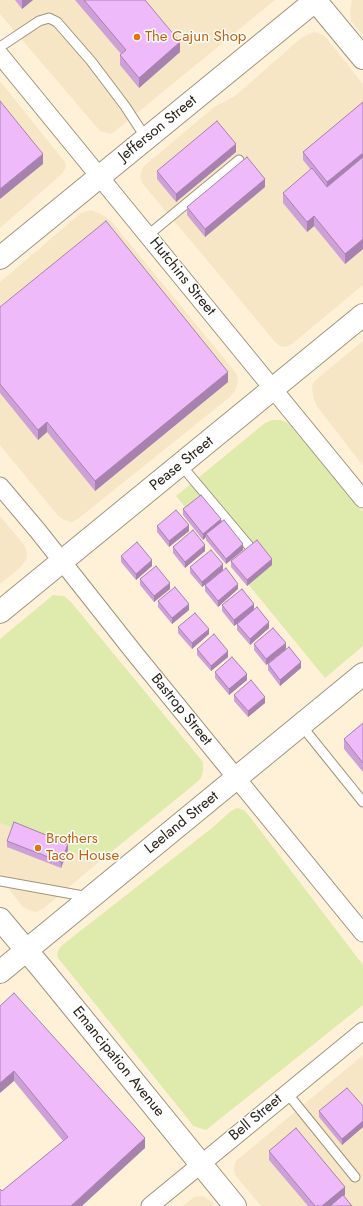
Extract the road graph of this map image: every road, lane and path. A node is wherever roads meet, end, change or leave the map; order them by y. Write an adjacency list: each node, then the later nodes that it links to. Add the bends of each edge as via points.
1 (316, 0): 4 (street); 5 (street, Jefferson Street)
2 (0, 47): 5 (lane, via 39,21 48,18 57,22 125,106)
3 (0, 56): 7 (street, Hutchins Street)
4 (363, 58)
5 (146, 138): 7 (street, Jefferson Street)
6 (239, 160): 8 (lane)
7 (99, 177): 8 (street, Hutchins Street); 9 (street, Jefferson Street)
8 (148, 236): 11 (street, Hutchins Street)
9 (0, 258)
10 (363, 315): 11 (street, Pease Street)
11 (273, 389): 12 (street, Pease Street); 14 (street, Hutchins Street)
12 (181, 465): 15 (lane); 16 (street, Pease Street)
13 (0, 486): 16 (street, Bastrop Street)
14 (363, 499)
15 (249, 546)
16 (62, 561): 17 (street, Pease Street); 20 (street, Bastrop Street)
17 (3, 605)
18 (363, 674): 19 (street, Leeland Street)
19 (301, 725): 20 (street, Leeland Street); 21 (lane)
20 (236, 778): 23 (street, Leeland Street); 25 (street, Bastrop Street)
21 (363, 802)
22 (0, 881): 23 (lane)
23 (91, 897): 26 (street, Leeland Street)
24 (0, 919): 26 (street, Emancipation Avenue)
25 (363, 933)
26 (26, 950): 27 (street, Leeland Street); 30 (street, Emancipation Avenue)
27 (0, 972)
28 (363, 1031): 29 (street, Bell Street)
29 (287, 1093): 30 (street, Bell Street); 31 (lane)
30 (201, 1164): 32 (street, Bell Street); 33 (street, Emancipation Avenue)
31 (355, 1177)
32 (150, 1206)
33 (235, 1206)

